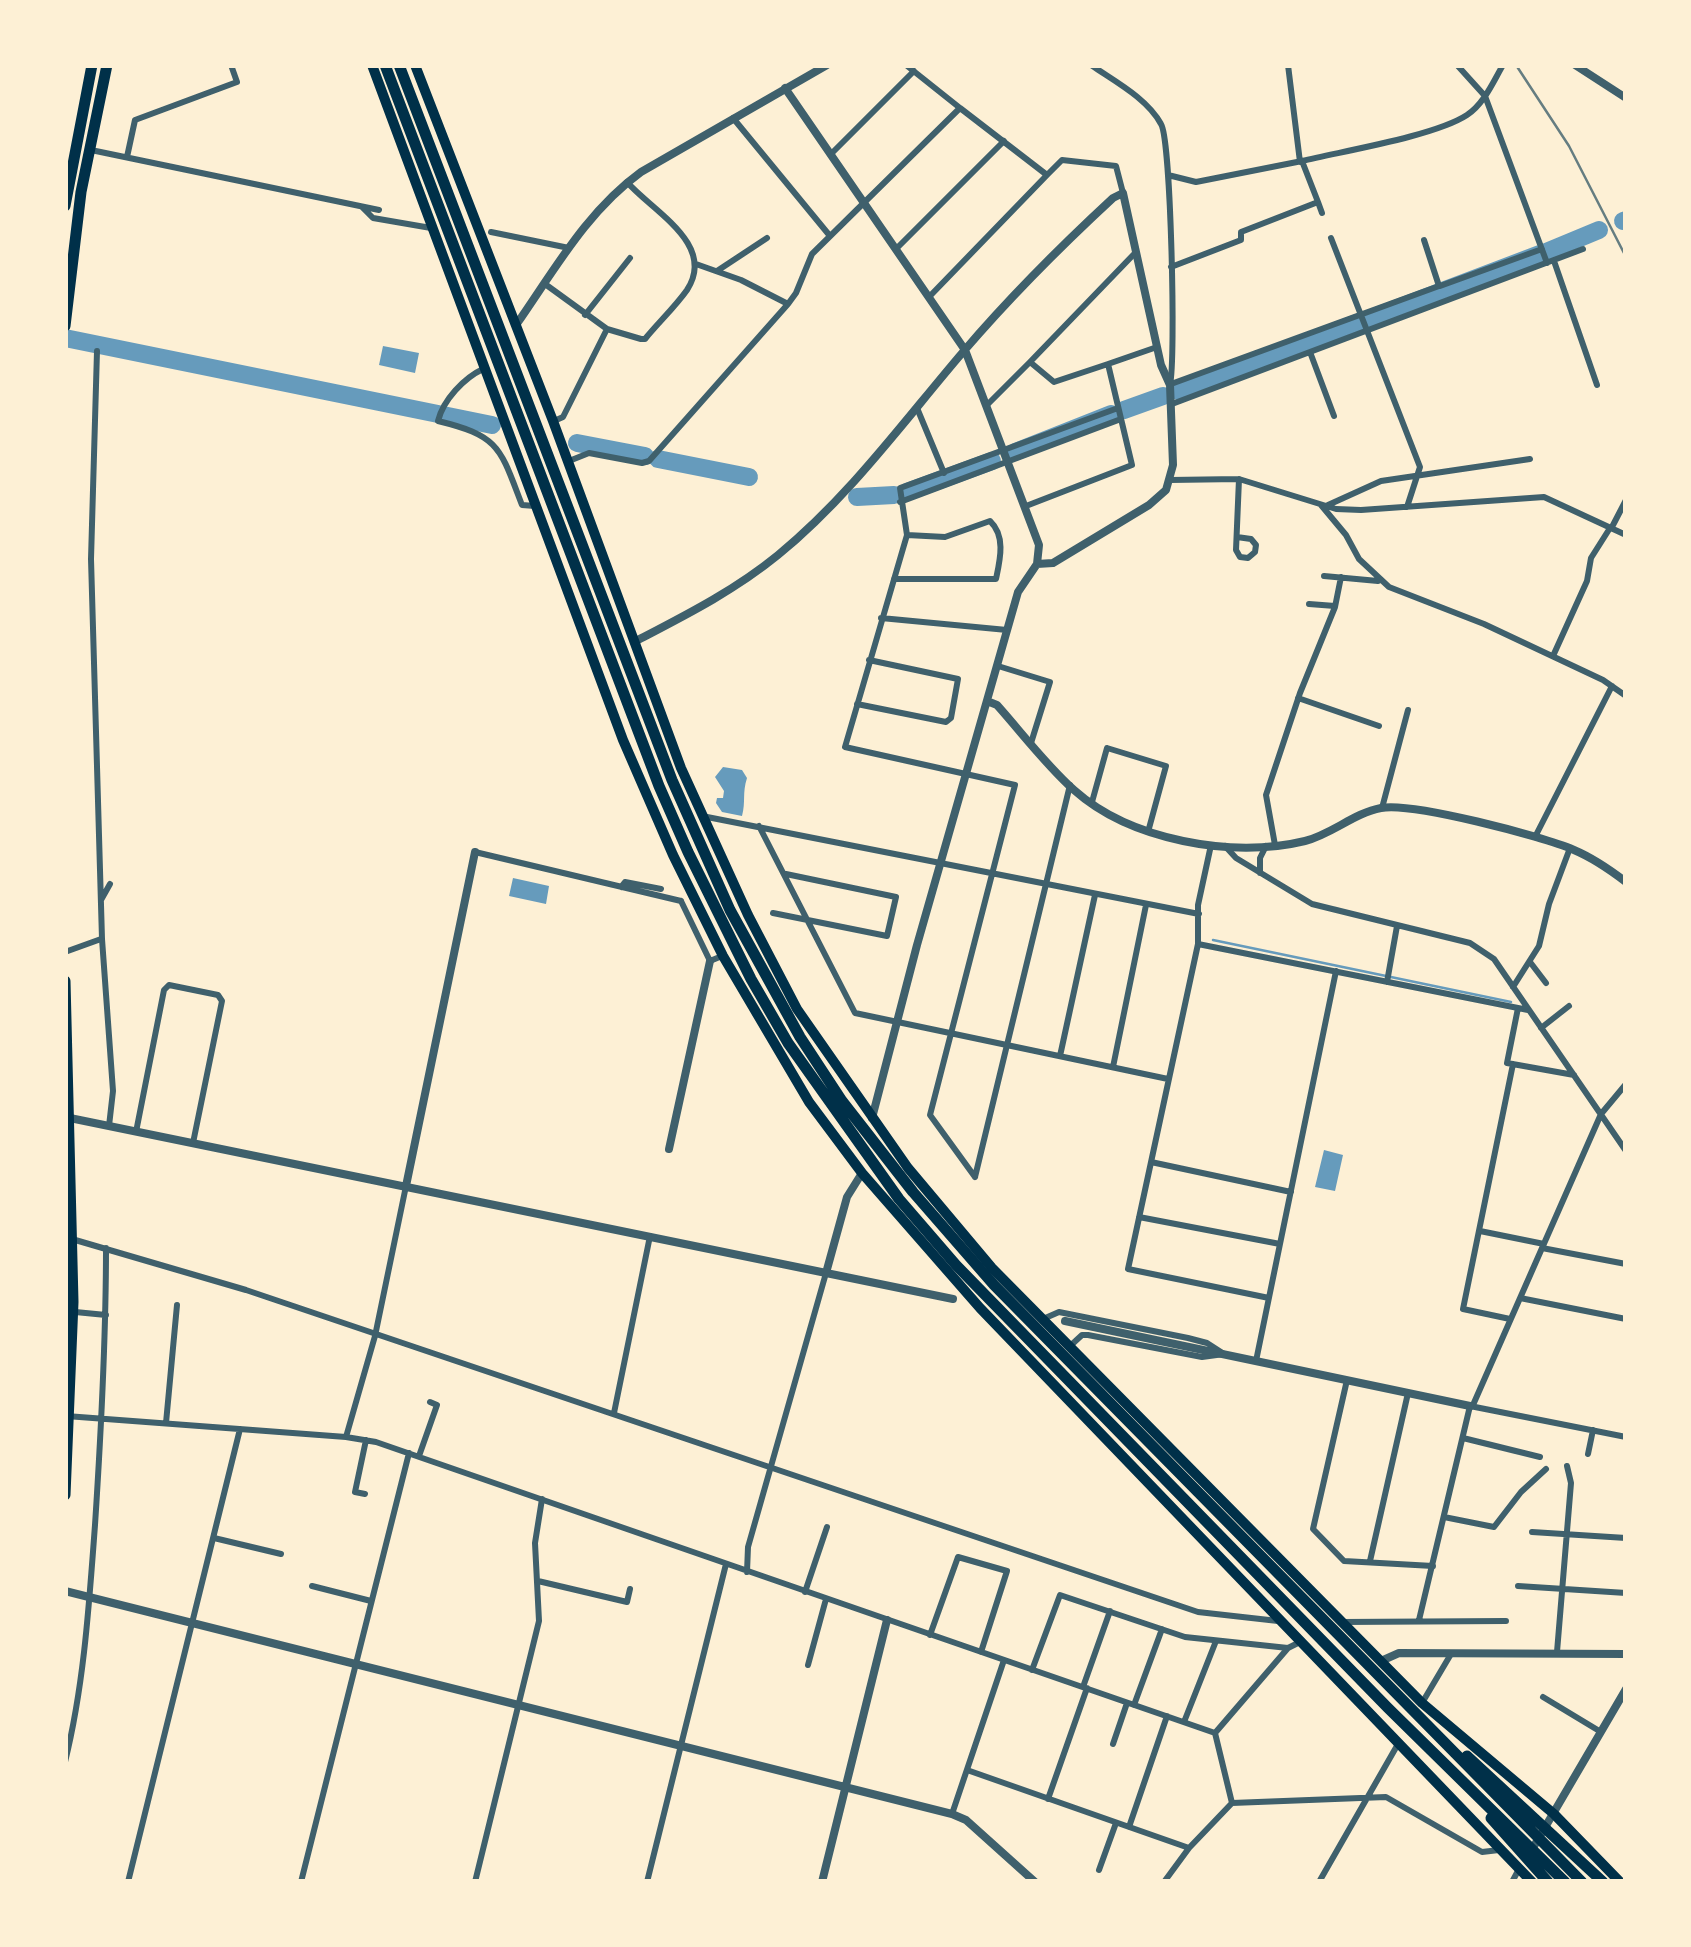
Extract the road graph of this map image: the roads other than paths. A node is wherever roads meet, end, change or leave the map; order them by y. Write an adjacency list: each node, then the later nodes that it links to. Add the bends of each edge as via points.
1 (92, 65): 34 (highway)
2 (107, 65): 61 (highway)
3 (230, 65): 26 (street, via 237,82 135,120)
4 (372, 65): 38 (main road)
5 (386, 65): 297 (highway, via 659,786 718,915 788,1043 899,1199 956,1265)
6 (399, 65): 288 (highway, via 672,780 730,910 800,1037 913,1192 994,1285)
7 (415, 65): 60 (main road)
8 (827, 65): 16 (street)
9 (906, 65): 15 (street)
10 (1091, 65): 29 (street, via 1160,122)
11 (1288, 65): 27 (street)
12 (1457, 65): 19 (street)
13 (1503, 65): 19 (street)
14 (1575, 65): 17 (street)
15 (914, 71): 21 (street); 25 (street)
16 (785, 88): 22 (street); 25 (street)
17 (1614, 90): 18 (street); 20 (street)
18 (1626, 90)
19 (1484, 96): 27 (street, via 1466,116 1438,128); 46 (street)
20 (1626, 98)
21 (960, 108): 23 (street); 33 (street)
22 (733, 118): 30 (street); 40 (street)
23 (1004, 141): 28 (street); 45 (street)
24 (65, 144): 26 (street)
25 (832, 154): 33 (street)
26 (127, 158): 35 (street)
27 (1301, 162): 29 (street, via 1196,182); 32 (street)
28 (1047, 175): 31 (street, via 1062,160 1116,166); 56 (street)
29 (1168, 175): 52 (street)
30 (627, 182): 44 (street); 51 (street, via 675,226)
31 (1123, 193): 48 (street); 65 (street, via 1054,252)
32 (1318, 202): 37 (street); 52 (street)
33 (866, 203): 40 (street); 45 (street)
34 (65, 206)
35 (363, 207): 36 (street); 38 (street, via 373,218)
36 (379, 210)
37 (1322, 213)
38 (431, 228): 70 (main road)
39 (491, 232): 44 (street)
40 (830, 236): 57 (street, via 812,254)
41 (768, 238): 53 (street)
42 (1331, 238): 58 (street)
43 (1424, 240): 55 (street)
44 (569, 248): 54 (street)
45 (896, 249): 56 (street)
46 (1542, 249): 50 (street); 55 (street)
47 (1583, 250): 50 (street)
48 (1136, 252): 64 (street); 68 (street)
49 (630, 258): 59 (street)
50 (1551, 262): 63 (street); 71 (street)
51 (696, 264): 53 (street); 62 (street, via 688,288 645,339)
52 (1171, 267): 72 (street)
53 (717, 270): 57 (street)
54 (545, 284): 59 (street); 60 (street)
55 (1440, 286): 58 (street)
56 (929, 297): 65 (street)
57 (788, 304): 82 (street, via 649,462 589,454)
58 (1362, 314): 63 (street); 72 (street)
59 (585, 315): 62 (street)
60 (516, 325): 78 (main road)
61 (65, 326)
62 (607, 329): 78 (street, via 563,417)
63 (1368, 331): 67 (street); 84 (street)
64 (1157, 348): 69 (street); 72 (street)
65 (965, 350): 73 (street); 74 (street)
66 (97, 351): 142 (street, via 91,559)
67 (1310, 352): 72 (street); 76 (street)
68 (1030, 362): 69 (street, via 1054,382); 73 (street)
69 (1108, 364): 75 (street)
70 (483, 369): 90 (main road); 90 (street, via 439,416 494,445 522,504)
71 (1597, 385)
72 (1171, 394): 85 (street)
73 (988, 404): 79 (street)
74 (917, 408): 83 (street); 106 (street, via 826,512 776,556)
75 (1118, 408): 77 (street); 79 (street)
76 (1334, 416)
77 (1120, 418): 81 (street); 91 (street, via 1132,465)
78 (554, 421): 82 (main road)
79 (1004, 450): 81 (street); 83 (street)
80 (1530, 460): 84 (street)
81 (1009, 461): 88 (street); 91 (street)
82 (568, 462): 106 (main road)
83 (944, 473): 88 (street, via 900,488)
84 (1418, 474): 89 (street); 92 (street)
85 (1170, 480): 86 (street); 97 (street, via 1149,505 1053,563)
86 (1240, 480): 89 (street); 96 (street)
87 (1626, 500): 93 (street)
88 (900, 502): 95 (street)
89 (1323, 505): 92 (street); 101 (street)
90 (534, 506): 140 (main road, via 623,740)
91 (1026, 506): 97 (street, via 1039,541)
92 (1406, 507): 93 (street, via 1544,497)
93 (1611, 527): 94 (street); 107 (street, via 1591,558)
94 (1626, 535)
95 (907, 536): 100 (street); 100 (street, via 944,537 990,521 1000,537 996,579)
96 (1237, 536)
97 (1037, 564): 105 (street, via 1018,592)
98 (1324, 576): 99 (street)
99 (1341, 577): 101 (street); 103 (street)
100 (894, 579): 104 (street)
101 (1379, 581): 107 (street)
102 (1308, 604): 103 (street)
103 (1335, 606): 112 (street)
104 (881, 618): 105 (street); 108 (street)
105 (1008, 630): 109 (street)
106 (634, 642): 122 (main road)
107 (1553, 656): 110 (street)
108 (870, 660): 114 (street); 114 (street, via 958,679 951,718)
109 (998, 666): 113 (street); 117 (street, via 1050,682)
110 (1612, 686): 111 (street); 125 (street)
111 (1626, 696)
112 (1298, 698): 116 (street); 128 (street, via 1266,795)
113 (987, 701): 117 (street); 118 (street)
114 (857, 704): 118 (street, via 845,747)
115 (1408, 710): 121 (street, via 1395,737)
116 (1380, 726)
117 (1031, 744): 119 (street)
118 (967, 773): 131 (street); 133 (street, via 1015,785)
119 (1070, 785): 120 (street); 137 (street)
120 (1092, 802): 124 (street); 124 (street, via 1107,748 1166,766)
121 (1382, 808): 125 (street, via 1412,808); 128 (street, via 1321,836)
122 (701, 816): 123 (street); 174 (main road, via 798,1009)
123 (758, 826): 131 (street); 134 (street)
124 (1147, 834): 126 (street)
125 (1534, 837): 129 (street)
126 (1211, 845): 127 (street); 146 (street)
127 (1224, 845): 128 (street); 132 (street)
128 (1271, 845): 132 (street, via 1260,858)
129 (1570, 848): 135 (street); 154 (street)
130 (475, 852): 138 (street); 185 (street)
131 (941, 862): 133 (street); 163 (street)
132 (1260, 872): 148 (street, via 1312,904)
133 (992, 873): 137 (street); 165 (street)
134 (784, 874): 147 (street); 147 (street, via 896,897 887,936)
135 (1626, 882)
136 (110, 884): 142 (street)
137 (1044, 885): 141 (street); 166 (street)
138 (621, 887): 139 (street, via 625,882); 143 (street)
139 (660, 889)
140 (692, 891): 143 (street); 152 (main road)
141 (1095, 894): 144 (street); 167 (street)
142 (101, 901): 149 (street)
143 (681, 901): 153 (street)
144 (1146, 904): 146 (street); 169 (street)
145 (773, 913): 147 (street)
146 (1198, 914): 150 (street)
147 (810, 921): 163 (street, via 855,1013)
148 (1397, 926): 157 (street); 159 (street, via 1481,949)
149 (102, 938): 151 (street); 178 (street)
150 (1198, 944): 155 (street); 171 (street)
151 (65, 952)
152 (724, 956): 153 (street); 184 (main road, via 809,1102)
153 (710, 961): 181 (street)
154 (1530, 962): 158 (street); 159 (street)
155 (1336, 972): 157 (street); 186 (street)
156 (65, 982): 231 (highway, via 73,1302)
157 (1386, 982): 161 (street)
158 (1546, 983)
159 (1513, 987): 162 (street)
160 (1570, 1006): 164 (street)
161 (1518, 1008): 162 (street); 168 (street, via 1507,1062)
162 (1528, 1010): 164 (street)
163 (896, 1022): 165 (street); 173 (street)
164 (1541, 1028): 170 (street)
165 (950, 1033): 166 (street); 166 (street, via 930,1115 975,1177)
166 (1005, 1045): 167 (street)
167 (1060, 1056): 169 (street)
168 (1513, 1064): 170 (street); 188 (street)
169 (1113, 1067): 171 (street)
170 (1574, 1075): 175 (street)
171 (1168, 1079): 183 (street)
172 (1626, 1084): 175 (street)
173 (878, 1092): 174 (street); 177 (street)
174 (858, 1098): 177 (main road)
175 (1601, 1114): 182 (street); 192 (street)
176 (65, 1117): 178 (street)
177 (872, 1118): 202 (main road, via 944,1213)
178 (109, 1126): 179 (street)
179 (136, 1132): 180 (street); 180 (street, via 169,985 222,1001)
180 (193, 1143): 185 (street)
181 (669, 1149)
182 (1626, 1151)
183 (1151, 1162): 186 (street); 187 (street)
184 (862, 1173): 195 (street); 259 (main road, via 994,1322)
185 (406, 1186): 189 (street); 206 (street)
186 (1291, 1192): 191 (street)
187 (1139, 1216): 191 (street); 196 (street, via 1128,1269)
188 (1480, 1231): 192 (street); 204 (street, via 1463,1309)
189 (650, 1236): 195 (street); 214 (street)
190 (65, 1237): 193 (street)
191 (1280, 1244): 196 (street)
192 (1543, 1246): 194 (street); 197 (street)
193 (106, 1248): 201 (street); 206 (street)
194 (1626, 1264)
195 (826, 1272): 198 (street); 228 (street)
196 (1268, 1298): 209 (street)
197 (1520, 1298): 203 (street); 204 (street)
198 (953, 1299)
199 (177, 1304): 217 (street)
200 (65, 1311): 201 (street)
201 (106, 1315): 216 (street)
202 (1042, 1319): 207 (main road); 208 (street, via 1060,1312 1188,1338)
203 (1626, 1319)
204 (1510, 1320): 213 (street)
205 (1065, 1321): 208 (street)
206 (375, 1336): 214 (street); 220 (street)
207 (1069, 1347): 208 (street, via 1088,1334 1202,1357); 262 (main road)
208 (1224, 1354): 209 (street)
209 (1256, 1361): 210 (street)
210 (1347, 1380): 211 (street); 241 (street, via 1312,1529 1344,1561)
211 (1408, 1393): 213 (street); 241 (street)
212 (437, 1405): 226 (street)
213 (1472, 1406): 219 (street); 222 (street)
214 (614, 1414): 228 (street)
215 (65, 1416): 216 (street)
216 (102, 1418): 217 (street); 253 (street)
217 (166, 1423): 218 (street)
218 (240, 1429): 220 (street); 238 (street)
219 (1593, 1430): 221 (street); 225 (street)
220 (346, 1437): 223 (street)
221 (1626, 1437)
222 (1463, 1438): 227 (street); 234 (street)
223 (366, 1440): 224 (street); 232 (street, via 351,1491)
224 (409, 1452): 226 (street); 255 (street)
225 (1588, 1454)
226 (418, 1456): 233 (street)
227 (1540, 1456)
228 (771, 1466): 244 (street); 259 (street, via 1198,1612)
229 (1567, 1466): 237 (street)
230 (1546, 1469): 234 (street, via 1494,1527)
231 (65, 1494)
232 (365, 1494)
233 (542, 1500): 242 (street); 245 (street)
234 (1444, 1517): 243 (street)
235 (827, 1527): 251 (street)
236 (1532, 1532): 237 (street)
237 (1566, 1535): 239 (street); 248 (street)
238 (213, 1538): 240 (street); 261 (street)
239 (1626, 1538)
240 (280, 1554)
241 (1370, 1562): 243 (street)
242 (726, 1564): 244 (street); 292 (street)
243 (1433, 1566): 258 (street)
244 (747, 1572): 251 (street)
245 (538, 1581): 249 (street, via 627,1602); 283 (street, via 539,1621)
246 (312, 1586): 255 (street)
247 (1518, 1586): 248 (street)
248 (1561, 1588): 252 (street); 270 (street)
249 (630, 1589)
250 (65, 1591): 253 (street)
251 (805, 1592): 254 (street)
252 (1626, 1593)
253 (90, 1596): 261 (street); 294 (street)
254 (826, 1599): 257 (street); 272 (street)
255 (371, 1601): 276 (street)
256 (1110, 1612): 263 (street); 278 (street, via 1058,1596); 279 (street)
257 (887, 1620): 264 (street); 296 (street)
258 (1419, 1620): 260 (street); 262 (street)
259 (1280, 1621): 266 (main road)
260 (1506, 1621)
261 (193, 1622): 276 (street); 309 (street)
262 (1342, 1622): 275 (main road)
263 (1162, 1628): 265 (street); 284 (street)
264 (930, 1634): 268 (street); 268 (street, via 958,1556 1007,1571)
265 (1216, 1640): 267 (street); 287 (street)
266 (1300, 1642): 267 (street); 291 (main road)
267 (1288, 1648): 289 (street)
268 (981, 1652): 274 (street)
269 (1452, 1652): 270 (street); 275 (street, via 1399,1653); 282 (street)
270 (1557, 1652): 271 (street)
271 (1626, 1654)
272 (812, 1655): 273 (street); 277 (street)
273 (822, 1658)
274 (1004, 1660): 278 (street); 295 (street)
275 (1381, 1661): 282 (main road)
276 (356, 1662): 283 (street); 310 (street)
277 (808, 1666)
278 (1032, 1670): 279 (street)
279 (1085, 1688): 284 (street); 299 (street)
280 (1626, 1689): 285 (street)
281 (1543, 1697): 290 (street)
282 (1422, 1702): 302 (main road)
283 (520, 1703): 292 (street); 311 (street)
284 (1130, 1703): 286 (street); 293 (street)
285 (1622, 1706): 290 (street)
286 (1168, 1716): 287 (street); 304 (street)
287 (1184, 1722): 289 (street)
288 (1428, 1726): 321 (highway); 322 (highway)
289 (1216, 1732): 300 (street)
290 (1602, 1732): 302 (street)
291 (1398, 1743): 298 (street); 306 (main road)
292 (681, 1744): 296 (street); 312 (street)
293 (1113, 1744)
294 (65, 1762)
295 (966, 1770): 299 (street); 301 (street)
296 (846, 1786): 301 (street); 313 (street)
297 (1470, 1789): 319 (highway); 320 (highway)
298 (1367, 1798): 300 (street); 306 (street, via 1386,1797 1482,1852); 316 (street)
299 (1048, 1799): 303 (street)
300 (1232, 1803): 305 (street)
301 (952, 1814): 314 (street)
302 (1554, 1814): 307 (street); 323 (main road)
303 (1116, 1823): 304 (street); 308 (street)
304 (1129, 1828): 305 (street)
305 (1189, 1848): 315 (street)
306 (1500, 1850): 307 (main road)
307 (1519, 1869): 317 (street); 318 (main road)
308 (1099, 1870)
309 (128, 1882)
310 (301, 1882)
311 (475, 1882)
312 (648, 1882)
313 (822, 1882)
314 (1035, 1882)
315 (1164, 1882)
316 (1319, 1882)
317 (1512, 1882)
318 (1532, 1882)
319 (1548, 1882)
320 (1565, 1882)
321 (1582, 1882)
322 (1603, 1882)
323 (1620, 1882)

